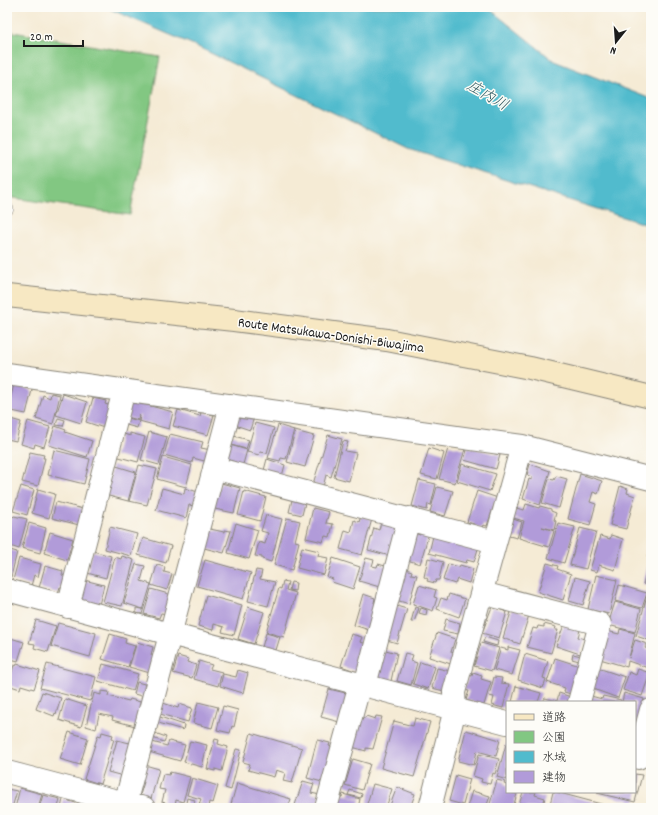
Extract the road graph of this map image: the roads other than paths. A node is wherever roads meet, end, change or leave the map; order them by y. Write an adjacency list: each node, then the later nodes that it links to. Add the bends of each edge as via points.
1 (7, 296): 4 (main road, Route Matsukawa-Donishi-Biwajima, via 234,320 387,340 530,368)
2 (7, 374): 3 (street)
3 (124, 390): 5 (street); 13 (street)
4 (651, 397)
5 (231, 405): 6 (street); 7 (street)
6 (522, 446): 8 (street); 10 (street)
7 (214, 468): 9 (street); 14 (street)
8 (651, 478)
9 (409, 518): 10 (street); 15 (street)
10 (496, 542): 12 (street)
11 (7, 590): 13 (street)
12 (482, 592): 16 (street, via 600,624); 17 (street, via 454,692)
13 (68, 606): 14 (street)
14 (170, 634): 15 (street); 22 (street)
15 (362, 684): 17 (street); 23 (street)
16 (579, 701)
17 (455, 709): 19 (street); 24 (street)
18 (651, 710): 20 (street)
19 (506, 724)
20 (642, 759)
21 (7, 772): 22 (street)
22 (131, 806)
23 (326, 808)
24 (430, 808)

